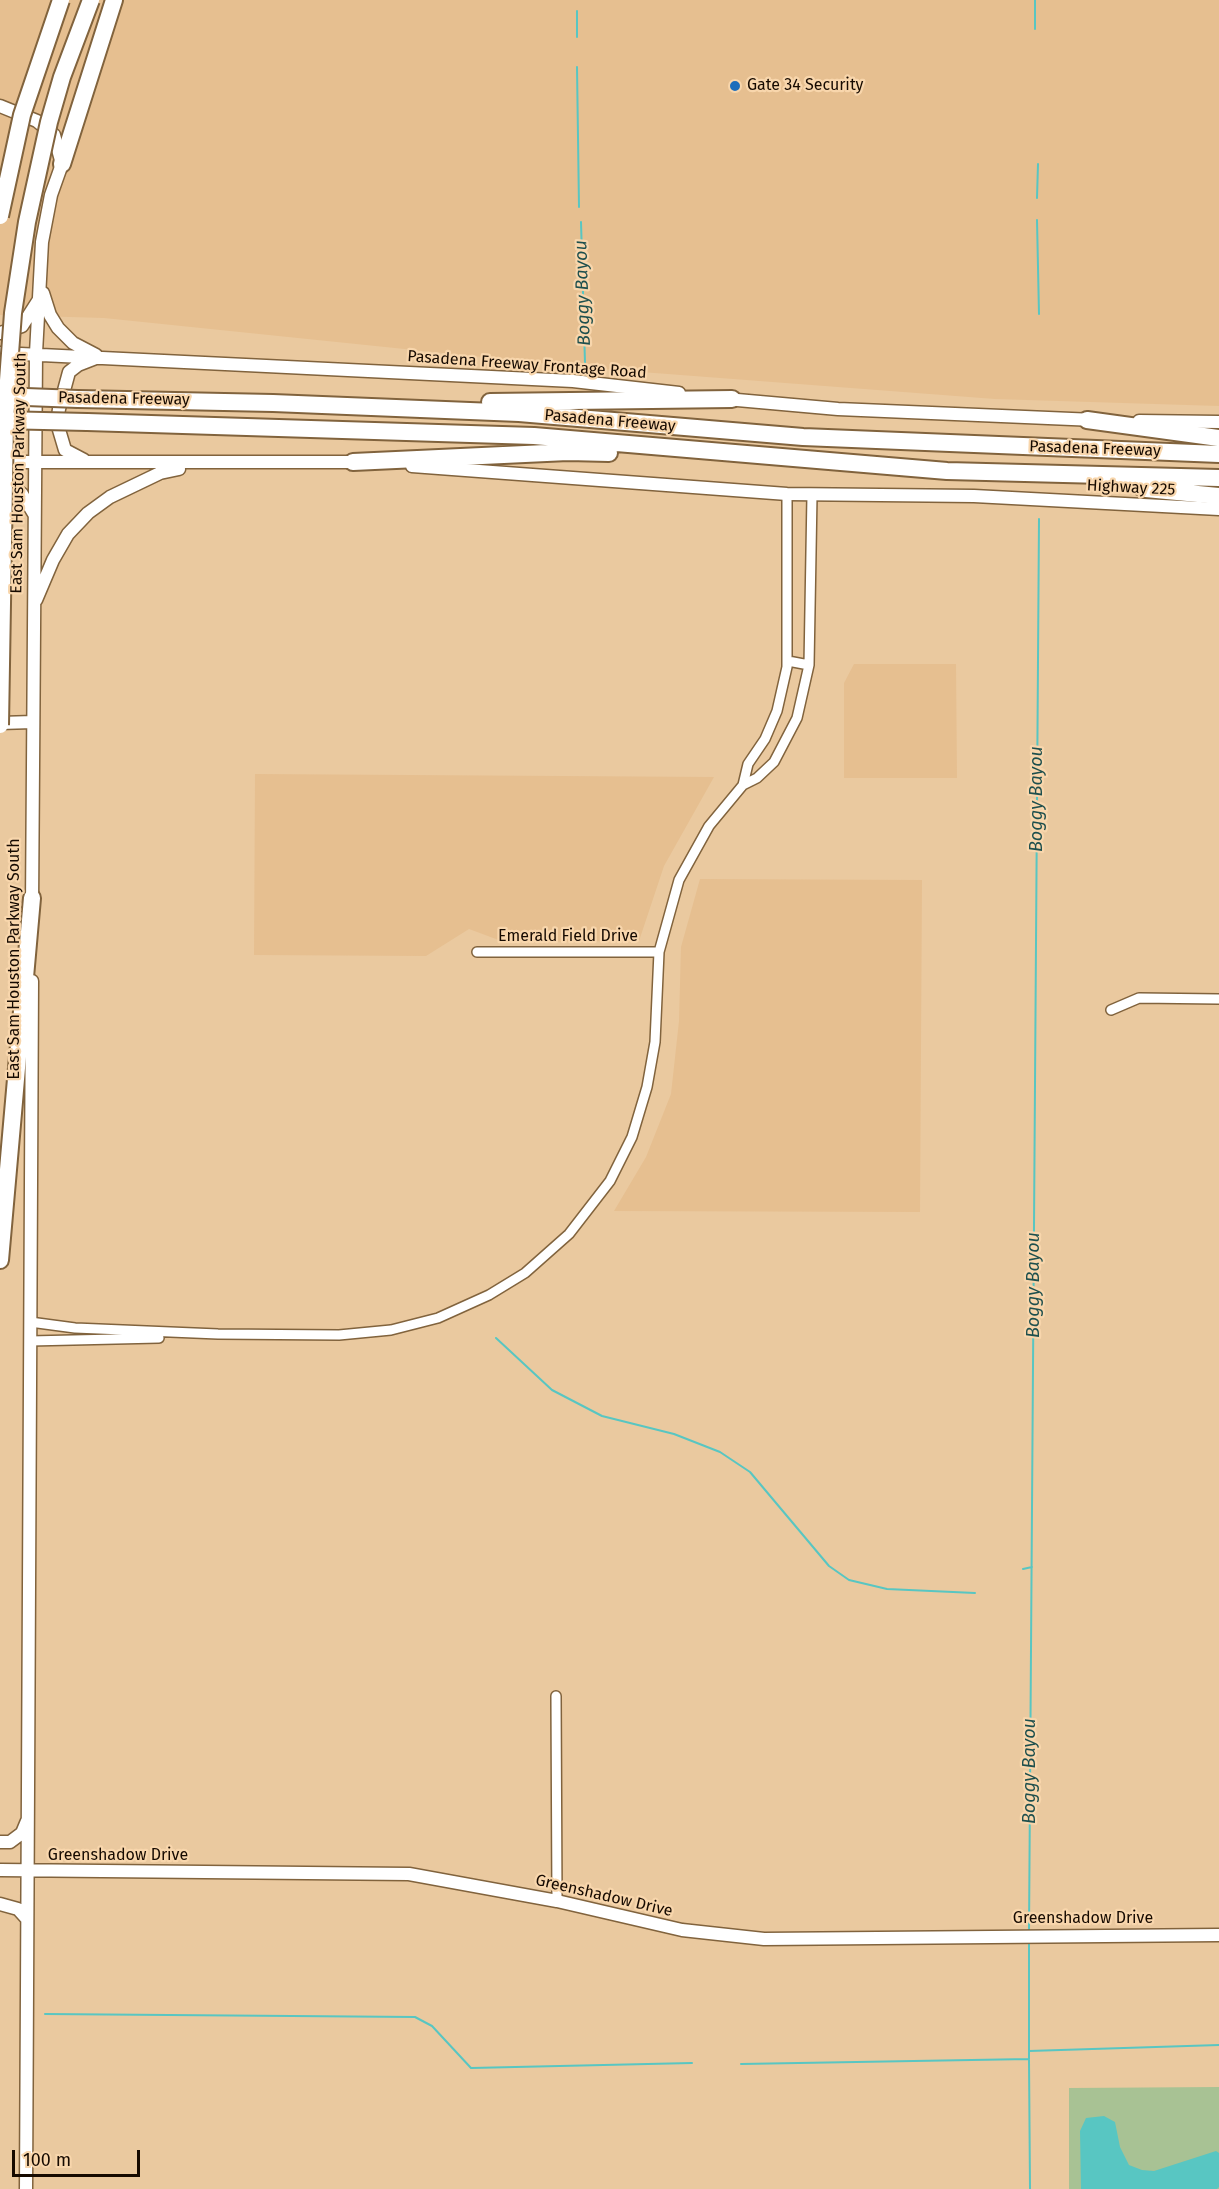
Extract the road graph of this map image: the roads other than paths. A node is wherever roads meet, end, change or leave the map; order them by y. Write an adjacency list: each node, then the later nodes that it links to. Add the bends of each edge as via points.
1 (62, 0): 6 (highway, bridge, via 22,115)
2 (91, 0): 39 (highway, bridge, via 49,122 27,222 14,313 5,421)
3 (114, 0): 5 (highway)
4 (0, 105): 5 (main road, via 37,121 54,135)
5 (62, 164): 7 (main road, East Sam Houston Parkway South, via 42,242)
6 (0, 216)
7 (40, 282): 8 (main road, East Sam Houston Parkway South); 12 (main road, via 58,328 73,343)
8 (39, 299): 9 (main road, via 22,326); 11 (main road, East Sam Houston Parkway South)
9 (0, 333)
10 (0, 353): 11 (main road, Pasadena Freeway Frontage Road)
11 (36, 353): 12 (main road, Pasadena Freeway Frontage Road); 23 (main road, East Sam Houston Parkway South)
12 (99, 357): 14 (main road, Pasadena Freeway Frontage Road, via 573,381); 25 (main road, via 69,372 57,423 65,450)
13 (0, 396): 15 (highway, Pasadena Freeway, bridge)
14 (732, 399): 15 (highway); 17 (main road, Pasadena Freeway Frontage Road, via 838,409)
15 (273, 402): 21 (highway, Pasadena Freeway, via 519,413 803,437)
16 (0, 420): 20 (highway, Pasadena Freeway, bridge, via 534,436)
17 (1087, 420): 18 (main road); 19 (highway)
18 (1219, 422)
19 (1219, 438)
20 (684, 450): 24 (highway, via 641,455 567,452); 27 (highway, Pasadena Freeway, via 947,471)
21 (1219, 454)
22 (0, 462): 23 (main road)
23 (36, 462): 25 (main road); 34 (main road, East Sam Houston Parkway South)
24 (352, 462): 26 (main road); 30 (main road)
25 (96, 464): 26 (main road)
26 (214, 464): 35 (main road, via 160,473 110,497 88,513 68,534)
27 (1115, 475): 28 (highway, Pasadena Freeway); 32 (highway, via 1146,489)
28 (1219, 478)
29 (0, 486): 34 (main road, via 12,487 22,494)
30 (787, 494): 31 (main road); 36 (street)
31 (812, 495): 33 (main road, Highway 225); 37 (street)
32 (1219, 496)
33 (1219, 509)
34 (34, 515): 35 (main road, East Sam Houston Parkway South)
35 (33, 607): 38 (main road, East Sam Houston Parkway South)
36 (788, 661): 37 (street); 40 (street, via 777,711 748,764)
37 (809, 664): 40 (street, via 797,718 783,748 766,771)
38 (33, 722): 39 (main road); 41 (main road, East Sam Houston Parkway South)
39 (0, 724)
40 (743, 785): 43 (street, via 709,826 689,860 674,894)
41 (32, 898): 46 (highway); 47 (main road, East Sam Houston Parkway South)
42 (477, 952): 43 (street, Emerald Field Drive)
43 (659, 952): 48 (street, via 654,1053 632,1137 592,1208 540,1261 471,1305 406,1327 358,1334)
44 (1219, 999): 45 (street, via 1139,998)
45 (1111, 1010)
46 (0, 1260)
47 (30, 1322): 48 (street, via 75,1328); 49 (main road, East Sam Houston Parkway South)
48 (218, 1334): 49 (street)
49 (30, 1341): 51 (main road, East Sam Houston Parkway South)
50 (556, 1696): 55 (street)
51 (27, 1821): 52 (main road, via 22,1833 10,1842); 54 (main road, East Sam Houston Parkway South)
52 (0, 1842)
53 (0, 1870): 54 (main road, Greenshadow Drive)
54 (27, 1872): 55 (main road, Greenshadow Drive, via 409,1874); 57 (main road, East Sam Houston Parkway South)
55 (557, 1900): 58 (main road, Greenshadow Drive, via 682,1930 764,1939)
56 (0, 1904): 57 (main road, via 18,1909)
57 (27, 1919): 59 (main road, East Sam Houston Parkway South)
58 (1219, 1936)
59 (26, 2189)

